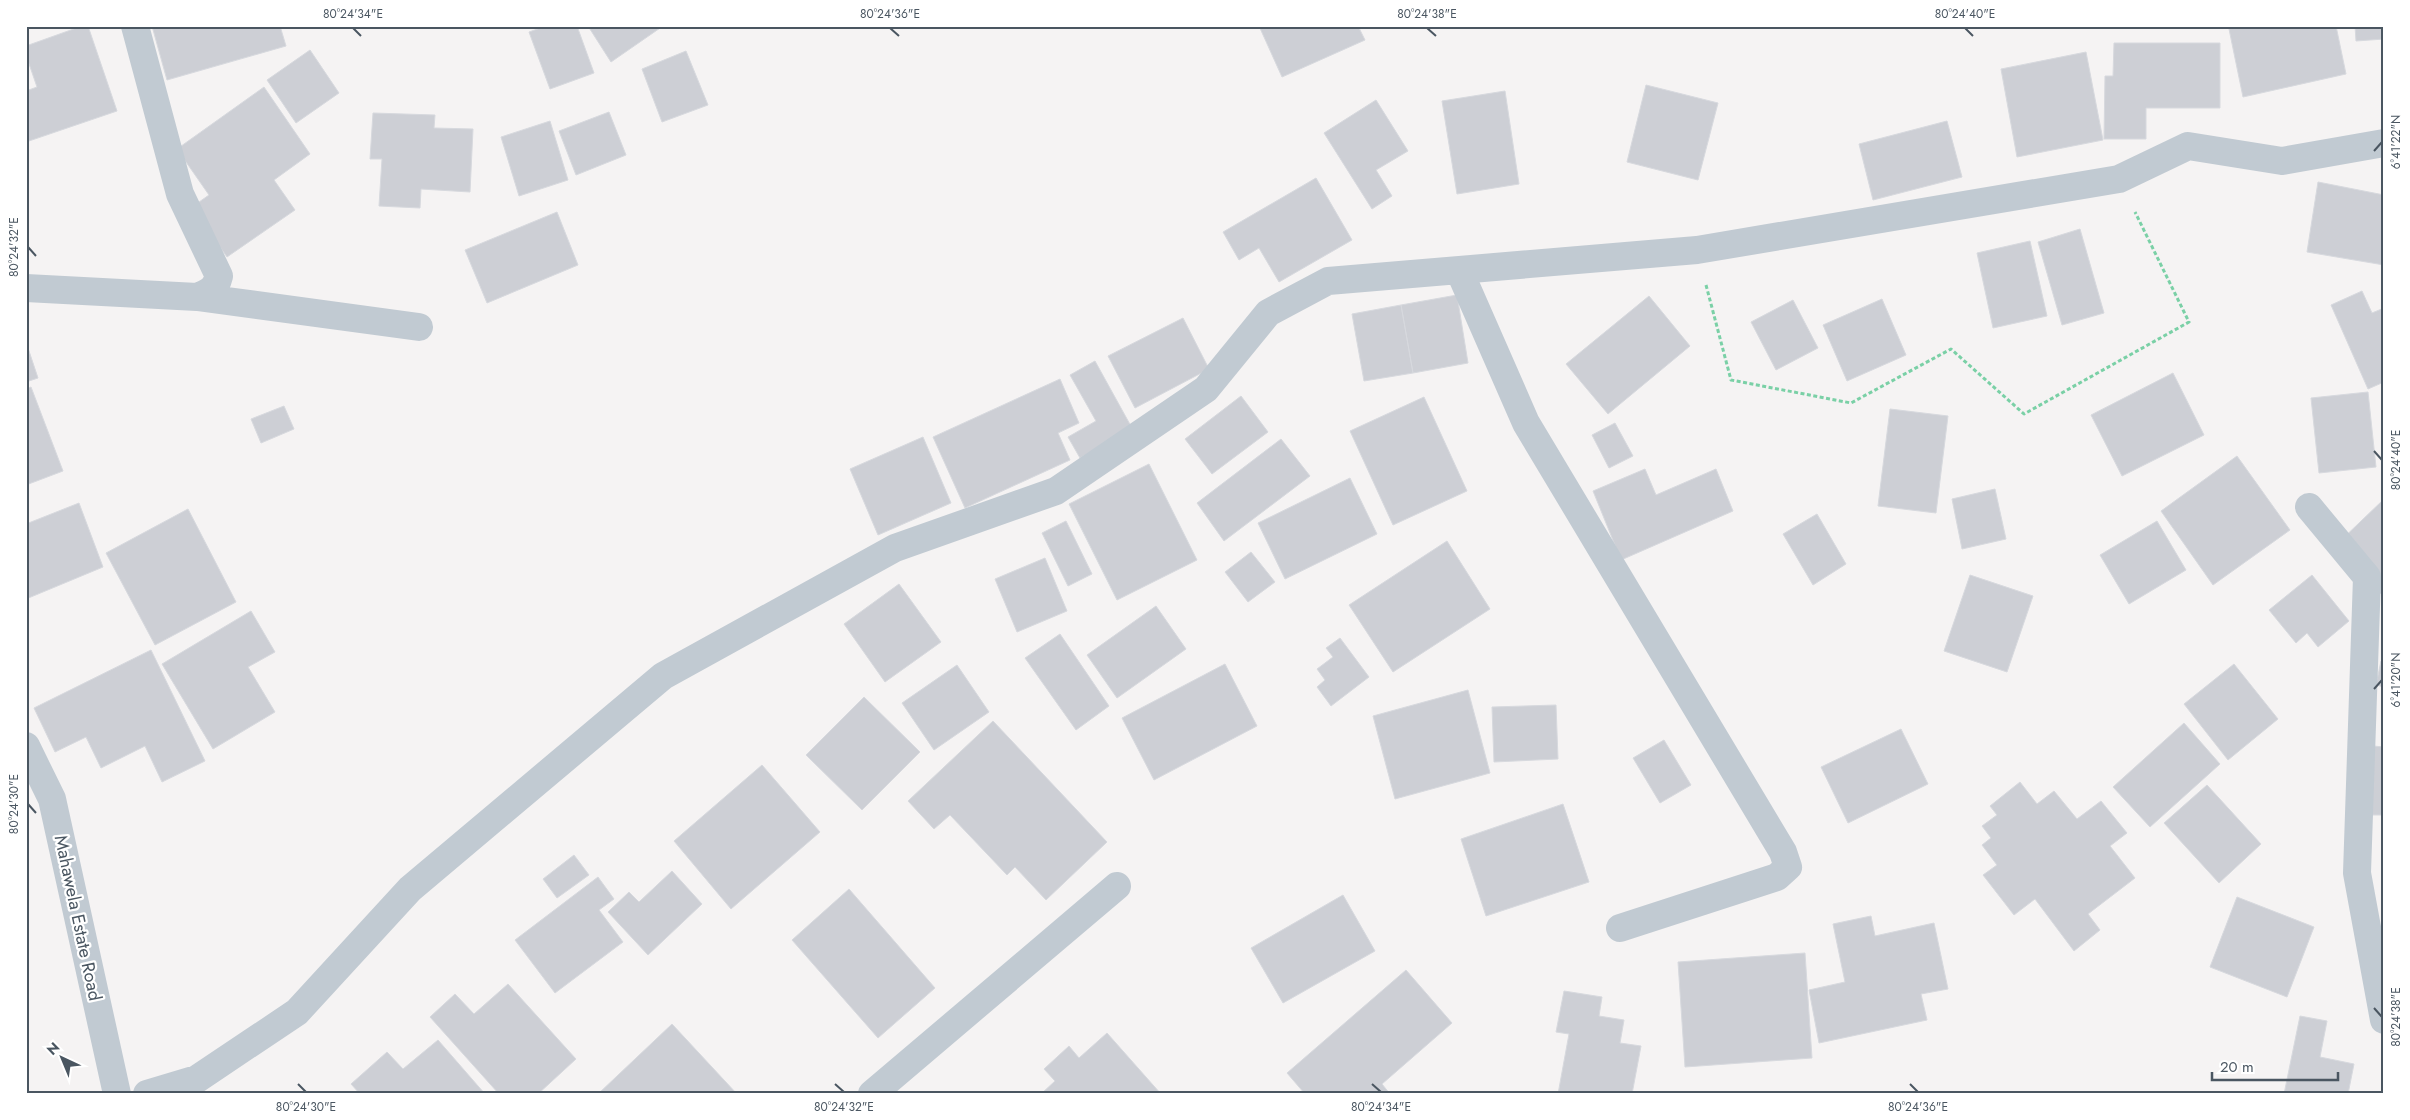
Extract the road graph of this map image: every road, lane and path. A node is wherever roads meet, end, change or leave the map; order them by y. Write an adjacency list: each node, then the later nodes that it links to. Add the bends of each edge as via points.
1 (135, 26): 7 (street, via 180,194 219,276 211,291)
2 (2384, 143): 3 (street, via 2282,161 2188,146)
3 (2119, 179): 4 (street); 4 (path, via 2189,322 2024,414 1951,349 1852,403 1731,380)
4 (1697, 250): 5 (street)
5 (1459, 270): 12 (street, via 1526,422 1783,852 1788,867 1777,877); 15 (street, via 1328,281 1268,313 1206,389 1056,491 895,548 663,676 410,889 297,1012 197,1079)
6 (26, 288): 7 (street)
7 (197, 297): 8 (street)
8 (419, 327)
9 (2309, 507): 13 (street, via 2367,577 2357,873)
10 (26, 746): 14 (street, Mahawela Estate Road, via 52,799)
11 (1117, 886): 16 (street)
12 (1620, 928)
13 (2384, 1020)
14 (117, 1094)
15 (147, 1094)
16 (872, 1094)

